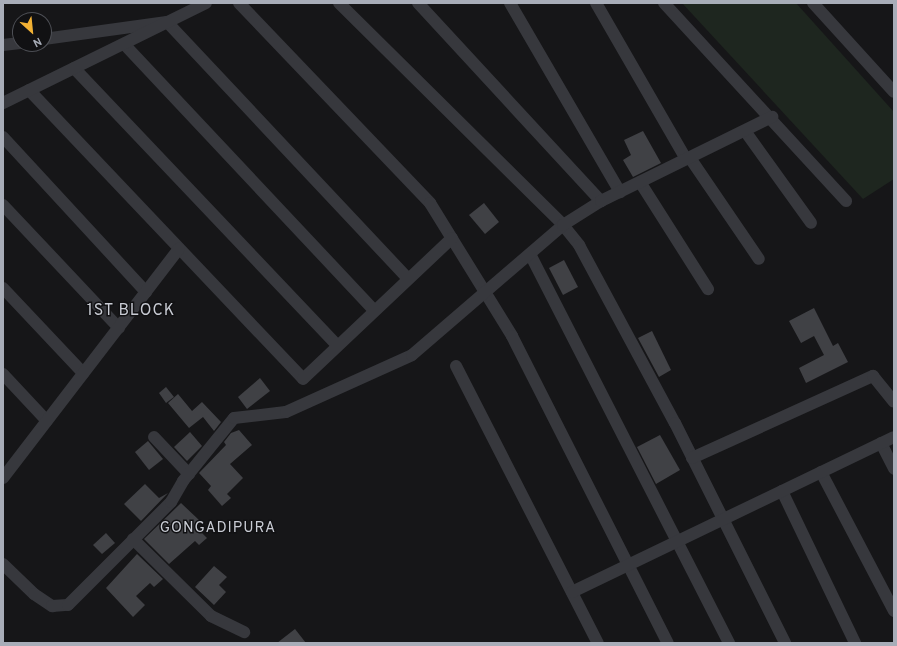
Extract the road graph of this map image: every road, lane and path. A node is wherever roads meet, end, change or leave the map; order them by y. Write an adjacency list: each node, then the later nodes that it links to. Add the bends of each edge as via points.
1 (206, 3): 9 (street)
2 (239, 3): 27 (street, via 430,203)
3 (339, 3): 26 (street)
4 (418, 3): 22 (street)
5 (510, 3): 21 (street)
6 (596, 3): 19 (street)
7 (664, 3): 16 (street)
8 (813, 3): 14 (street)
9 (168, 22): 10 (street); 11 (street); 31 (street)
10 (52, 38)
11 (124, 44): 12 (street); 36 (street)
12 (74, 68): 13 (street); 38 (street)
13 (29, 90): 15 (street); 28 (street)
14 (894, 92)
15 (3, 103)
16 (772, 117): 17 (street); 23 (street)
17 (745, 131): 19 (street); 25 (street)
18 (3, 138): 35 (street)
19 (688, 158): 20 (street); 30 (street)
20 (640, 182): 21 (street); 33 (street)
21 (620, 192): 22 (street)
22 (601, 201): 26 (street)
23 (846, 201)
24 (3, 205): 37 (street)
25 (811, 223)
26 (563, 225): 29 (street); 47 (street, via 579,245)
27 (452, 238): 31 (street); 34 (street)
28 (180, 248): 35 (street); 38 (street, via 303,379)
29 (530, 254): 34 (street); 55 (street)
30 (759, 260)
31 (408, 279): 36 (street)
32 (3, 288): 40 (street)
33 (708, 289)
34 (486, 291): 51 (street, via 412,355 286,412 234,418); 57 (street)
35 (146, 292): 37 (street)
36 (374, 310): 38 (street)
37 (119, 328): 40 (street)
38 (338, 345)
39 (456, 366): 58 (street)
40 (84, 373): 43 (street)
41 (3, 374): 43 (street)
42 (894, 402): 47 (street, via 873,376)
43 (47, 421): 49 (street)
44 (154, 437): 51 (street)
45 (894, 437): 46 (street)
46 (881, 443): 48 (street); 50 (street)
47 (692, 458): 53 (street)
48 (894, 469)
49 (5, 471)
50 (821, 472): 52 (street); 59 (street)
51 (189, 474): 54 (street, via 171,502)
52 (782, 491): 53 (street); 65 (street)
53 (723, 519): 55 (street); 64 (street)
54 (133, 539): 56 (street, via 68,605 52,606 34,594); 60 (street, via 211,616)
55 (677, 541): 57 (street); 63 (street)
56 (3, 564)
57 (630, 564): 58 (street); 62 (street)
58 (572, 592): 61 (street)
59 (894, 610)
60 (244, 632)
61 (598, 643)
62 (668, 643)
63 (729, 643)
64 (785, 643)
65 (855, 643)

